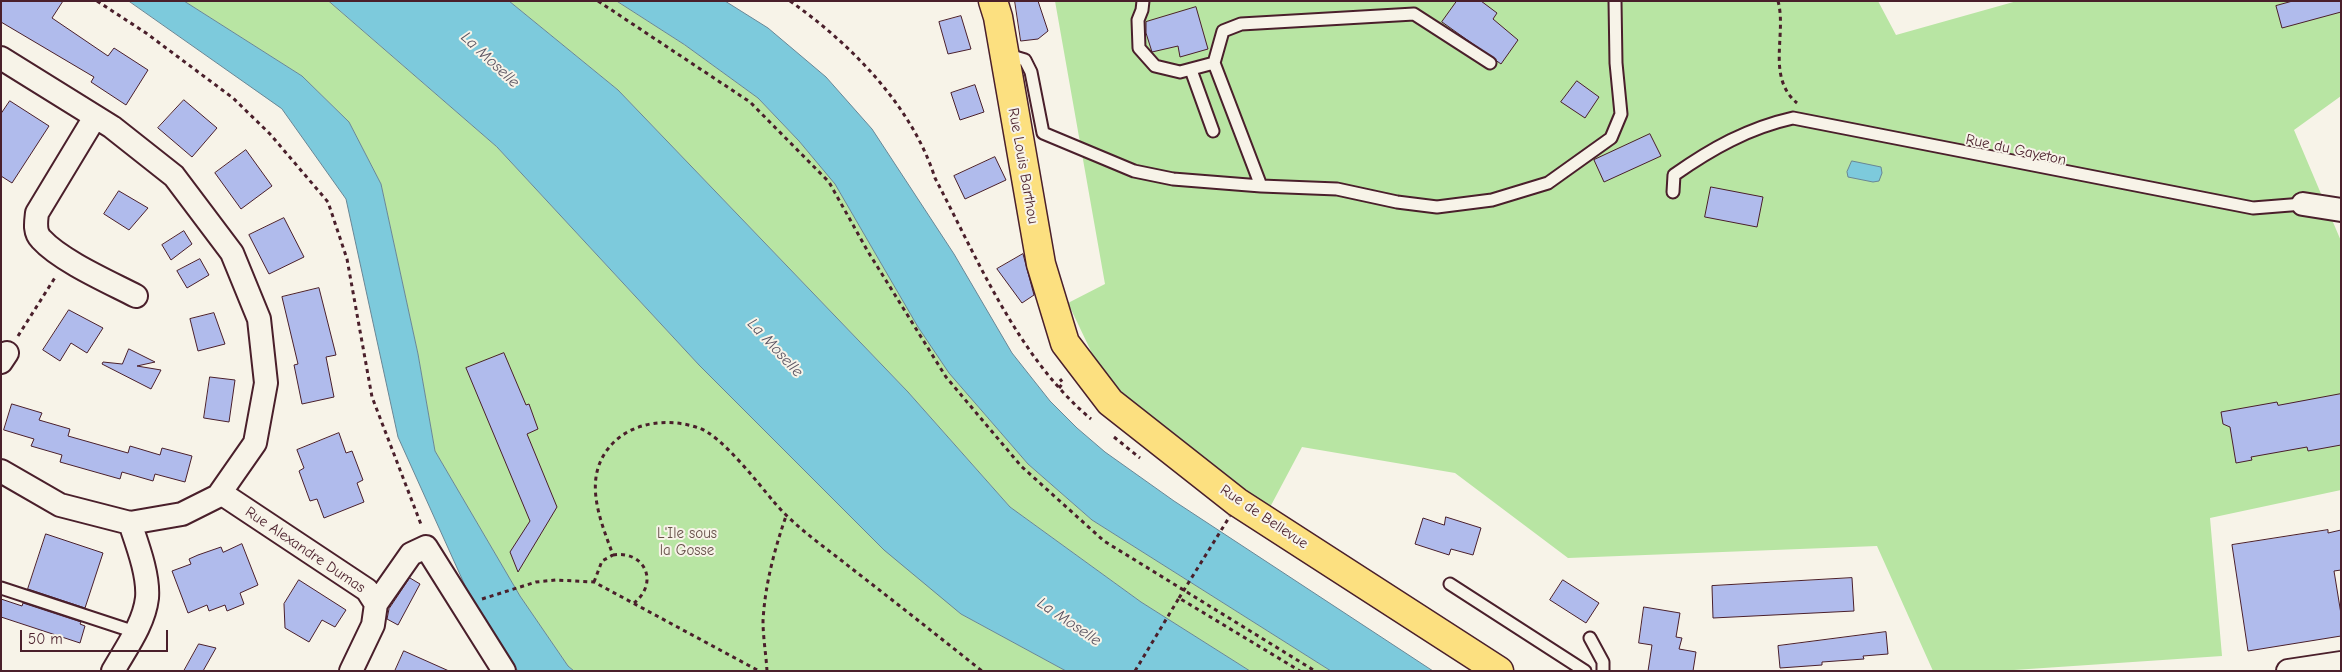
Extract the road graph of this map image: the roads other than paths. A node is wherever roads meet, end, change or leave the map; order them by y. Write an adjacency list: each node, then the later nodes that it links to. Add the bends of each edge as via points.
1 (993, 1): 4 (main road, Rue Louis Barthou)
2 (1143, 1): 8 (lane, via 1138,20 1139,48 1154,66 1180,72)
3 (1615, 1): 11 (lane, via 1621,114 1611,138 1548,183 1492,200 1437,206 1397,202 1337,189)
4 (1004, 53): 11 (lane, via 1025,60 1031,72 1043,133 1134,171); 16 (main road, Rue Louis Barthou, via 1041,264)
5 (1, 58): 9 (street)
6 (1214, 63): 7 (lane, via 1223,31 1240,24 1414,14); 8 (lane); 11 (lane)
7 (1490, 63)
8 (1191, 70): 10 (lane)
9 (95, 117): 15 (street, via 36,213 35,227 40,239 67,259); 18 (street, via 174,176 232,253 259,319 266,384 255,443)
10 (1213, 131)
11 (1261, 186)
12 (1673, 192): 13 (lane, via 1674,175 1704,154 1763,124 1793,118 2253,208)
13 (2303, 204): 14 (street)
14 (2341, 210)
15 (136, 296)
16 (1060, 329): 29 (main road, Rue de Bellevue, via 1065,342 1110,402 1165,446 1237,502)
17 (1, 471): 19 (street, via 60,505)
18 (221, 493): 19 (street, via 182,514); 22 (street, Rue Alexandre Dumas, via 367,590)
19 (130, 523): 23 (street, via 141,556 147,597 141,621)
20 (1450, 584): 30 (lane)
21 (1, 588): 23 (lane)
22 (376, 604): 27 (street, Rue Alexandre Dumas, via 373,625); 28 (street, via 411,554 426,547)
23 (134, 632): 26 (street)
24 (1590, 638): 31 (lane)
25 (2341, 663): 32 (street)
26 (113, 671)
27 (351, 671)
28 (504, 671)
29 (1499, 671)
30 (1585, 671)
31 (1603, 671)
32 (2288, 671)

